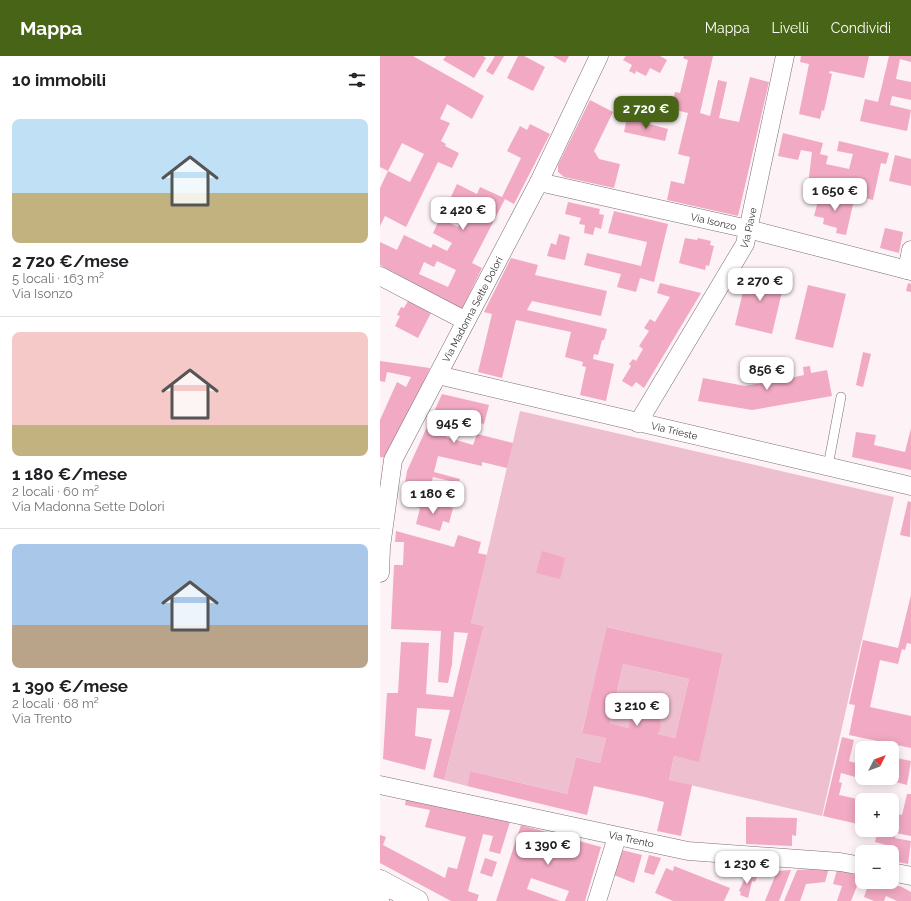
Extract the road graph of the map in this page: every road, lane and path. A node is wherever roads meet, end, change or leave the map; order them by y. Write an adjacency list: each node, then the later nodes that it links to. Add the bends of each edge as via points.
1 (599, 56): 3 (street, Via Madonna Sette Dolori)
2 (785, 56): 4 (street, Via Piave)
3 (539, 182): 4 (street, Via Isonzo); 8 (street, Via Madonna Sette Dolori)
4 (748, 229): 6 (street, Via Isonzo); 11 (street, Via Piave, via 745,244)
5 (911, 250): 6 (street)
6 (909, 270)
7 (380, 276): 8 (street)
8 (466, 321): 9 (street, Via Madonna Sette Dolori)
9 (438, 375): 11 (street, Via Trieste); 14 (street, Via Madonna Sette Dolori, via 393,460)
10 (841, 397): 12 (lane)
11 (638, 422): 12 (street, Via Trieste)
12 (828, 466): 13 (street, Via Trieste)
13 (911, 486)
14 (384, 503): 15 (street, Via Madonna Sette Dolori)
15 (380, 574)
16 (380, 785): 17 (street, Via Trento)
17 (617, 837): 18 (street, Via Trento, via 688,851); 23 (street)
18 (855, 865)
19 (899, 873): 20 (street)
20 (911, 876)
21 (381, 888): 22 (street)
22 (417, 901)
23 (597, 901)

